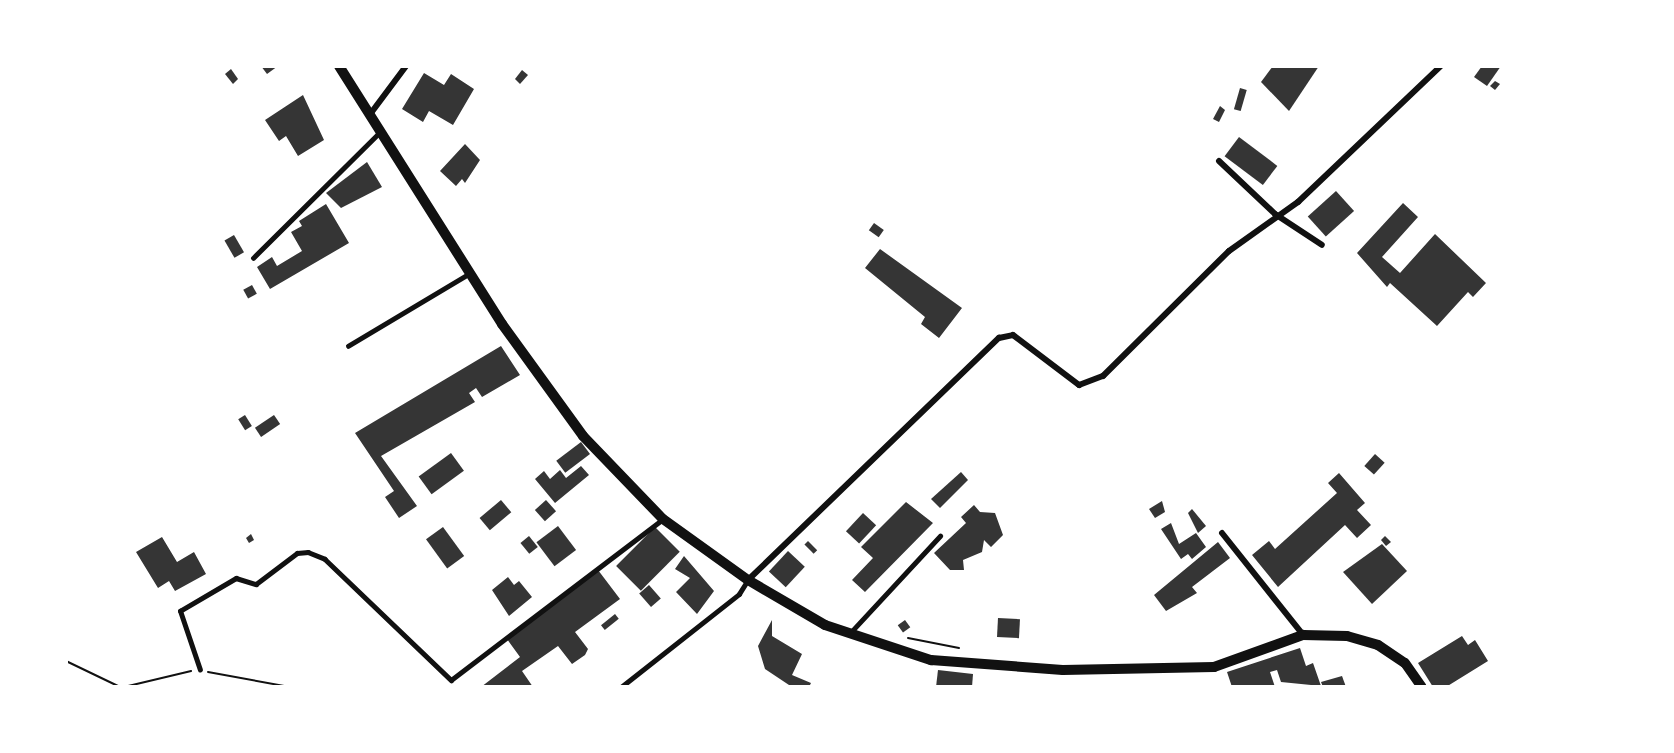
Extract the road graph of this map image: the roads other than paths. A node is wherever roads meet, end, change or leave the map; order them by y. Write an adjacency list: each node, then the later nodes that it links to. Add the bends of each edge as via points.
1 (339, 66): 4 (street)
2 (406, 66): 4 (street)
3 (1441, 66): 7 (street, via 1368,140 1298,202)
4 (371, 113): 5 (street)
5 (382, 130): 9 (lane); 10 (street)
6 (1219, 161): 7 (street)
7 (1275, 214): 8 (street); 15 (street, via 1229,251 1103,376 1080,385 1013,335 999,338)
8 (1322, 245)
9 (253, 258)
10 (470, 273): 11 (lane); 12 (street, via 583,436)
11 (348, 346)
12 (663, 519): 15 (street); 18 (lane, via 447,679 325,559 297,553 256,584 236,578 180,611)
13 (1222, 533): 17 (street)
14 (940, 536): 16 (lane)
15 (748, 580): 16 (street); 19 (lane, via 732,600)
16 (849, 634): 17 (street, via 931,660 1063,670 1214,667)
17 (1303, 635): 20 (street, via 1347,636 1378,645 1405,663)
18 (200, 670)
19 (621, 687)
20 (1422, 687)

